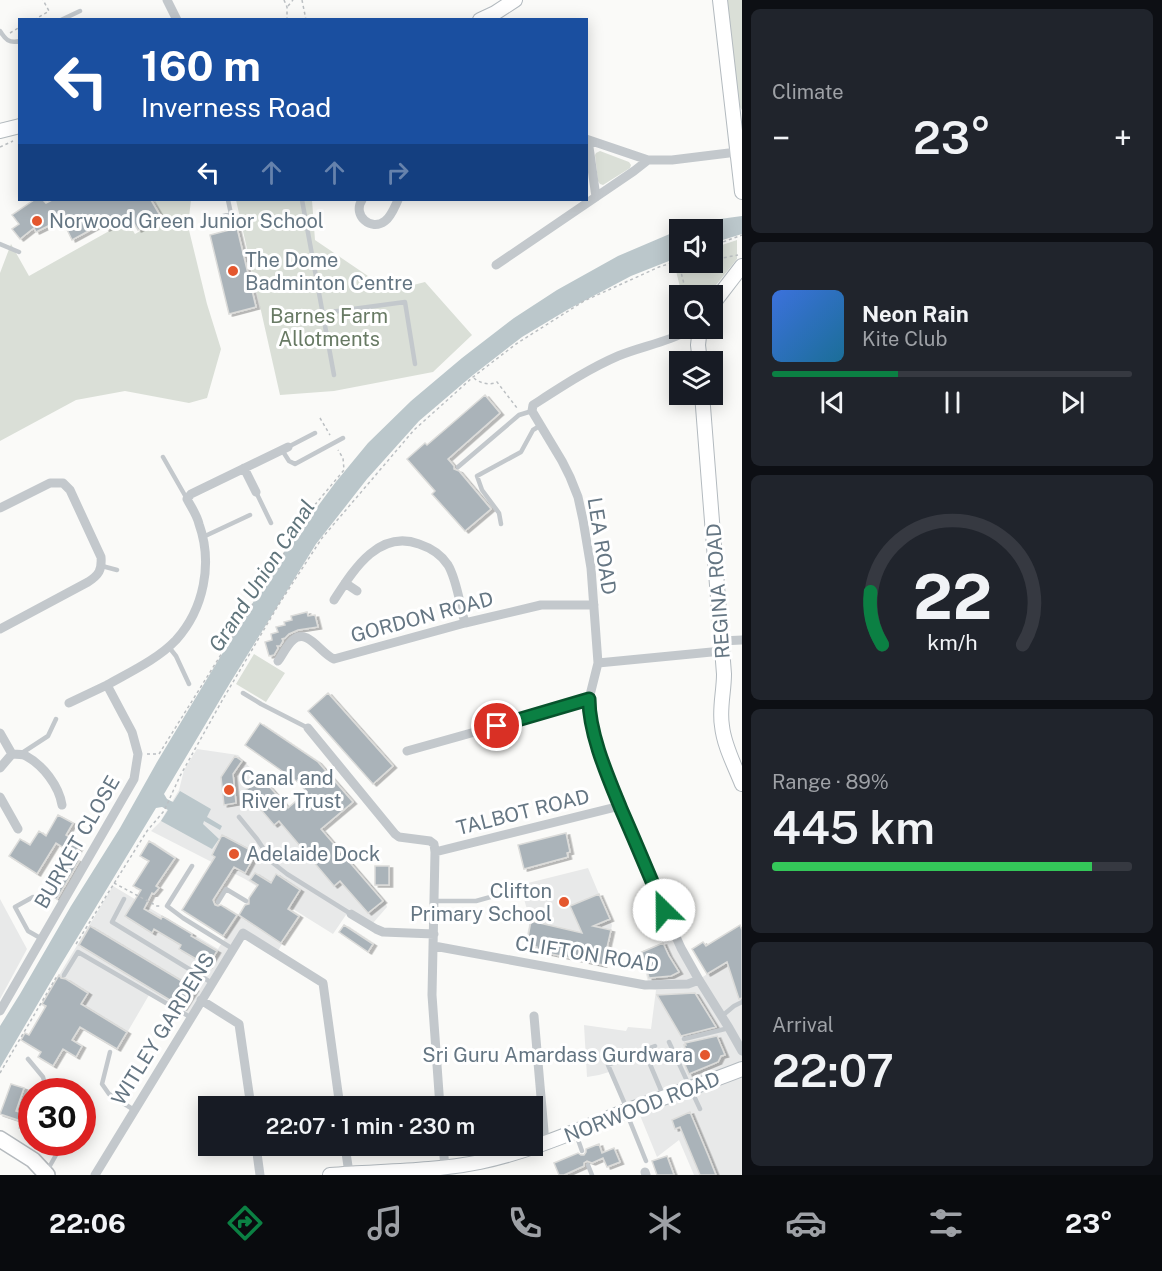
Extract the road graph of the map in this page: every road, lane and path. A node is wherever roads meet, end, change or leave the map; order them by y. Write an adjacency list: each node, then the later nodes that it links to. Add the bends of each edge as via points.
1 (43, 0): 10 (path, via 49,11)
2 (167, 0): 12 (street)
3 (284, 0): 8 (path)
4 (293, 0): 8 (path)
5 (302, 0): 14 (path)
6 (515, 0): 15 (street)
7 (720, 0): 19 (street)
8 (287, 7): 13 (path)
9 (80, 11): 11 (lane)
10 (37, 18)
11 (65, 18)
12 (176, 18)
13 (287, 18)
14 (306, 18)
15 (484, 18)
16 (0, 31): 17 (lane, via 5,40)
17 (18, 41)
18 (18, 126): 20 (street)
19 (738, 128): 25 (street)
20 (0, 131)
21 (18, 139): 24 (path)
22 (588, 139): 26 (street)
23 (588, 145): 28 (street)
24 (0, 147)
25 (737, 152): 26 (street); 27 (street)
26 (648, 160): 28 (street)
27 (742, 192)
28 (596, 197): 41 (street)
29 (228, 201): 33 (lane, via 231,214)
30 (302, 201): 44 (lane)
31 (361, 201): 32 (street, via 359,215 376,225 386,221)
32 (397, 201)
33 (216, 218)
34 (742, 235): 35 (path)
35 (723, 242)
36 (0, 243): 37 (lane)
37 (19, 252)
38 (742, 254): 39 (path)
39 (723, 258)
40 (669, 264): 50 (path, via 584,301)
41 (495, 265)
42 (742, 266): 43 (street)
43 (723, 291)
44 (323, 314): 48 (lane, via 405,302); 49 (lane)
45 (669, 339): 52 (street, via 596,366)
46 (689, 339): 47 (street)
47 (698, 351)
48 (415, 364)
49 (334, 375)
50 (473, 377): 52 (path, via 478,382 497,382 518,410); 102 (path, via 414,430 322,538 223,699 164,811)
51 (703, 405): 79 (street, REGINA ROAD)
52 (532, 410): 54 (street, LEA ROAD); 60 (lane, via 519,415)
53 (320, 418): 57 (path)
54 (541, 426): 67 (lane, via 533,430 521,452 477,476 499,513); 74 (street, LEA ROAD, via 578,497)
55 (315, 433): 58 (lane)
56 (343, 438): 57 (lane)
57 (334, 443): 58 (lane, via 295,464); 92 (path, via 343,458 344,470 313,507 159,754)
58 (285, 448): 61 (street)
59 (163, 457): 63 (lane)
60 (458, 467)
61 (244, 468): 62 (street); 63 (street)
62 (256, 492): 66 (lane)
63 (187, 499): 68 (street)
64 (0, 508): 69 (street, via 50,483 63,483 70,490)
65 (250, 515): 68 (lane)
66 (271, 523)
67 (501, 524)
68 (203, 537): 78 (street, via 206,571 201,596 192,619)
69 (102, 566): 70 (lane); 76 (street, via 88,582)
70 (117, 570)
71 (345, 583): 72 (street); 73 (street); 75 (street, via 363,559 386,544 399,541 429,547 449,567)
72 (357, 591)
73 (334, 600)
74 (594, 604): 75 (street, GORDON ROAD, via 541,604); 81 (street, LEA ROAD)
75 (465, 623): 80 (street, GORDON ROAD, via 334,659 308,637 300,636)
76 (0, 628)
77 (742, 640): 79 (street)
78 (168, 646): 82 (lane); 83 (street)
79 (722, 646): 81 (street); 94 (street, REGINA ROAD, via 722,727)
80 (278, 661)
81 (598, 663): 85 (street, LEA ROAD)
82 (189, 684)
83 (107, 685): 86 (street); 92 (street, via 132,732)
84 (243, 693): 88 (lane)
85 (589, 699): 90 (street); 97 (street, via 601,757)
86 (69, 703)
87 (56, 719): 91 (lane, via 48,736)
88 (308, 728): 100 (street, via 395,834 430,841)
89 (0, 733): 91 (street)
90 (407, 750)
91 (16, 754): 93 (street); 96 (street, via 24,755 47,774)
92 (138, 754): 112 (street, BURKET CLOSE, via 134,779)
93 (0, 768)
94 (742, 784)
95 (0, 797): 99 (street)
96 (62, 805)
97 (620, 806): 100 (street, TALBOT ROAD); 118 (street, via 672,930)
98 (239, 817): 110 (lane, via 273,863)
99 (18, 828)
100 (435, 852): 107 (street)
101 (192, 866): 109 (lane)
102 (114, 883): 109 (path, via 157,906); 113 (path)
103 (33, 897): 112 (lane, via 15,907 28,931)
104 (494, 897): 107 (lane)
105 (124, 899): 119 (lane, via 112,922)
106 (246, 901): 108 (lane, via 226,889)
107 (434, 901): 111 (street)
108 (218, 902)
109 (167, 906): 115 (lane)
110 (351, 914): 111 (street, via 383,932)
111 (434, 934): 114 (street)
112 (42, 939): 122 (street, BURKET CLOSE)
113 (77, 943)
114 (434, 946): 118 (street, CLIFTON ROAD, via 645,985); 140 (street, via 432,995)
115 (233, 949): 119 (street, WITLEY GARDENS); 139 (street, WITLEY GARDENS, via 243,933 323,983)
116 (58, 973): 135 (path)
117 (64, 975): 125 (lane, via 78,952)
118 (699, 980): 124 (street)
119 (212, 983): 120 (street, WITLEY GARDENS)
120 (201, 1000): 125 (street, WITLEY GARDENS); 138 (street, via 239,1024)
121 (742, 1002): 124 (lane)
122 (0, 1011)
123 (534, 1016): 147 (street)
124 (722, 1016): 126 (street)
125 (190, 1017): 143 (street, WITLEY GARDENS)
126 (729, 1028): 127 (lane); 131 (street)
127 (684, 1040)
128 (669, 1042): 137 (lane)
129 (655, 1046): 141 (lane, via 644,1050)
130 (110, 1052): 143 (lane, via 102,1083 110,1094)
131 (742, 1052)
132 (638, 1053): 144 (lane, via 608,1065)
133 (28, 1059): 136 (lane)
134 (742, 1069): 137 (street, NORWOOD ROAD)
135 (0, 1073)
136 (43, 1078)
137 (690, 1089): 141 (street, NORWOOD ROAD); 142 (lane)
138 (249, 1096)
139 (338, 1096)
140 (439, 1096)
141 (664, 1098): 144 (street, NORWOOD ROAD)
142 (700, 1109)
143 (134, 1110): 159 (street, WITLEY GARDENS)
144 (627, 1111): 145 (street, NORWOOD ROAD); 153 (lane)
145 (575, 1132): 147 (street, NORWOOD ROAD); 148 (lane)
146 (0, 1139): 158 (main road)
147 (545, 1143): 155 (street, NORWOOD ROAD, via 506,1156)
148 (582, 1151)
149 (56, 1156): 158 (lane)
150 (257, 1156): 160 (street)
151 (346, 1156): 156 (street)
152 (444, 1156): 155 (street)
153 (646, 1161)
154 (588, 1165): 162 (lane)
155 (445, 1167): 157 (street, NORWOOD ROAD)
156 (349, 1173): 157 (street, NORWOOD ROAD); 161 (street, NORWOOD ROAD)
157 (403, 1173)
158 (47, 1174)
159 (95, 1174)
160 (260, 1175)
161 (330, 1175)
162 (592, 1175)

